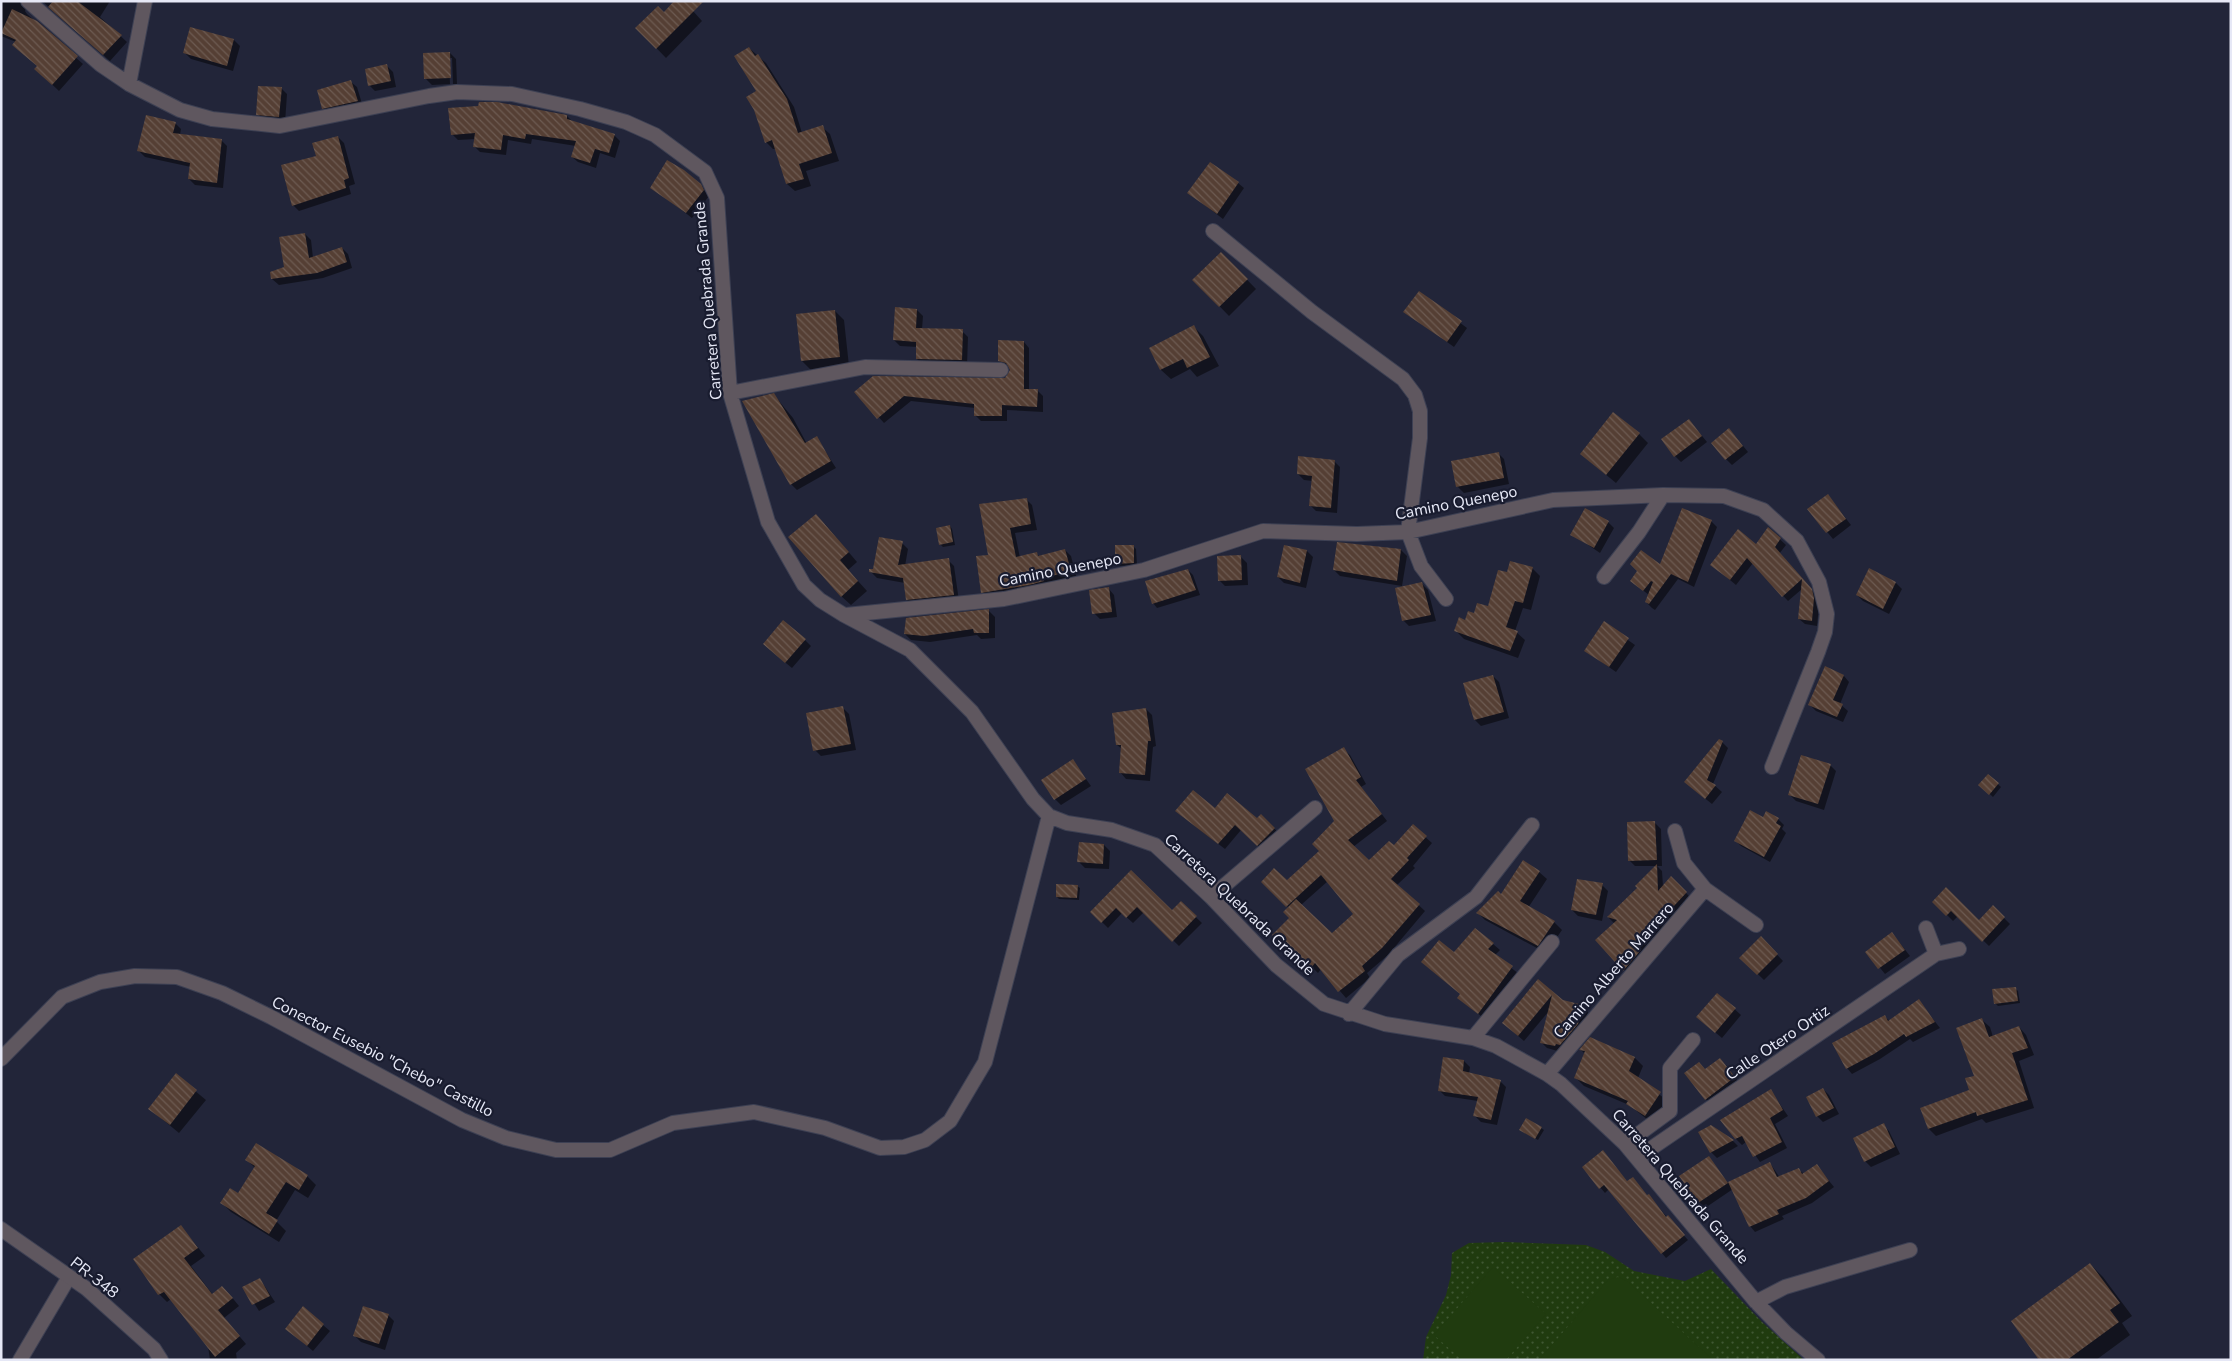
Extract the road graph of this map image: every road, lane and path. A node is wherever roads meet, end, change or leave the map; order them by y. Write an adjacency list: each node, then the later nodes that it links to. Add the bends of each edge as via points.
1 (28, 1): 3 (street, Carretera Quebrada Grande, via 101,65)
2 (145, 1): 3 (street)
3 (130, 84): 6 (street, Carretera Quebrada Grande, via 180,110 246,124 280,126 429,96 488,92 580,109 626,122 655,135 705,172 717,198)
4 (1213, 232): 8 (street, via 1312,312 1403,379 1415,395 1420,411 1420,438)
5 (1001, 370): 6 (street, via 865,367)
6 (730, 393): 11 (street, Carretera Quebrada Grande, via 768,522 804,585)
7 (1663, 495): 8 (street, Camino Quenepo, via 1553,500); 9 (street); 12 (street, Camino Quenepo, via 1724,496 1763,510 1797,541 1818,582 1827,614 1825,632)
8 (1408, 532): 10 (street, via 1421,566); 11 (street, Camino Quenepo, via 1263,532 1144,570 1004,599)
9 (1604, 577)
10 (1446, 599)
11 (844, 615): 14 (street, Carretera Quebrada Grande, via 910,650 972,712 1033,799)
12 (1772, 767)
13 (1315, 808): 18 (street)
14 (1049, 816): 18 (street, Carretera Quebrada Grande, via 1068,823 1112,830 1155,845); 27 (street, Conector Eusebio "Chebo" Castillo, via 985,1062 950,1120 925,1140 904,1147 880,1148 825,1128 754,1112 673,1123 610,1150 556,1150 506,1138 462,1120 270,1017 222,993 177,977 126,977 100,982 62,997)
15 (1532, 825): 24 (street, via 1476,897 1398,955)
16 (1675, 831): 17 (street, via 1684,863)
17 (1705, 889): 19 (street); 28 (street, Camino Alberto Marrero)
18 (1211, 897): 24 (street, Carretera Quebrada Grande, via 1297,984 1324,1004)
19 (1756, 925)
20 (1926, 928): 23 (street)
21 (1552, 942): 25 (street)
22 (1959, 949): 23 (street)
23 (1936, 954): 30 (street, Calle Otero Ortiz)
24 (1349, 1014): 25 (street, Carretera Quebrada Grande, via 1385,1024)
25 (1473, 1038): 28 (street, Carretera Quebrada Grande, via 1496,1046)
26 (1693, 1040): 29 (street, via 1670,1068 1670,1111)
27 (1, 1059)
28 (1547, 1074): 29 (street, Carretera Quebrada Grande, via 1594,1113)
29 (1624, 1144): 30 (street, Carretera Quebrada Grande)
30 (1637, 1158): 34 (street, Carretera Quebrada Grande)
31 (1, 1229): 33 (street, PR-348 / PR-348)
32 (1910, 1250): 34 (street, via 1785,1287)
33 (68, 1277): 35 (street); 36 (street, PR-348 / PR-348, via 154,1349)
34 (1756, 1302): 37 (street, Carretera Quebrada Grande)
35 (20, 1360)
36 (161, 1360)
37 (1818, 1360)

